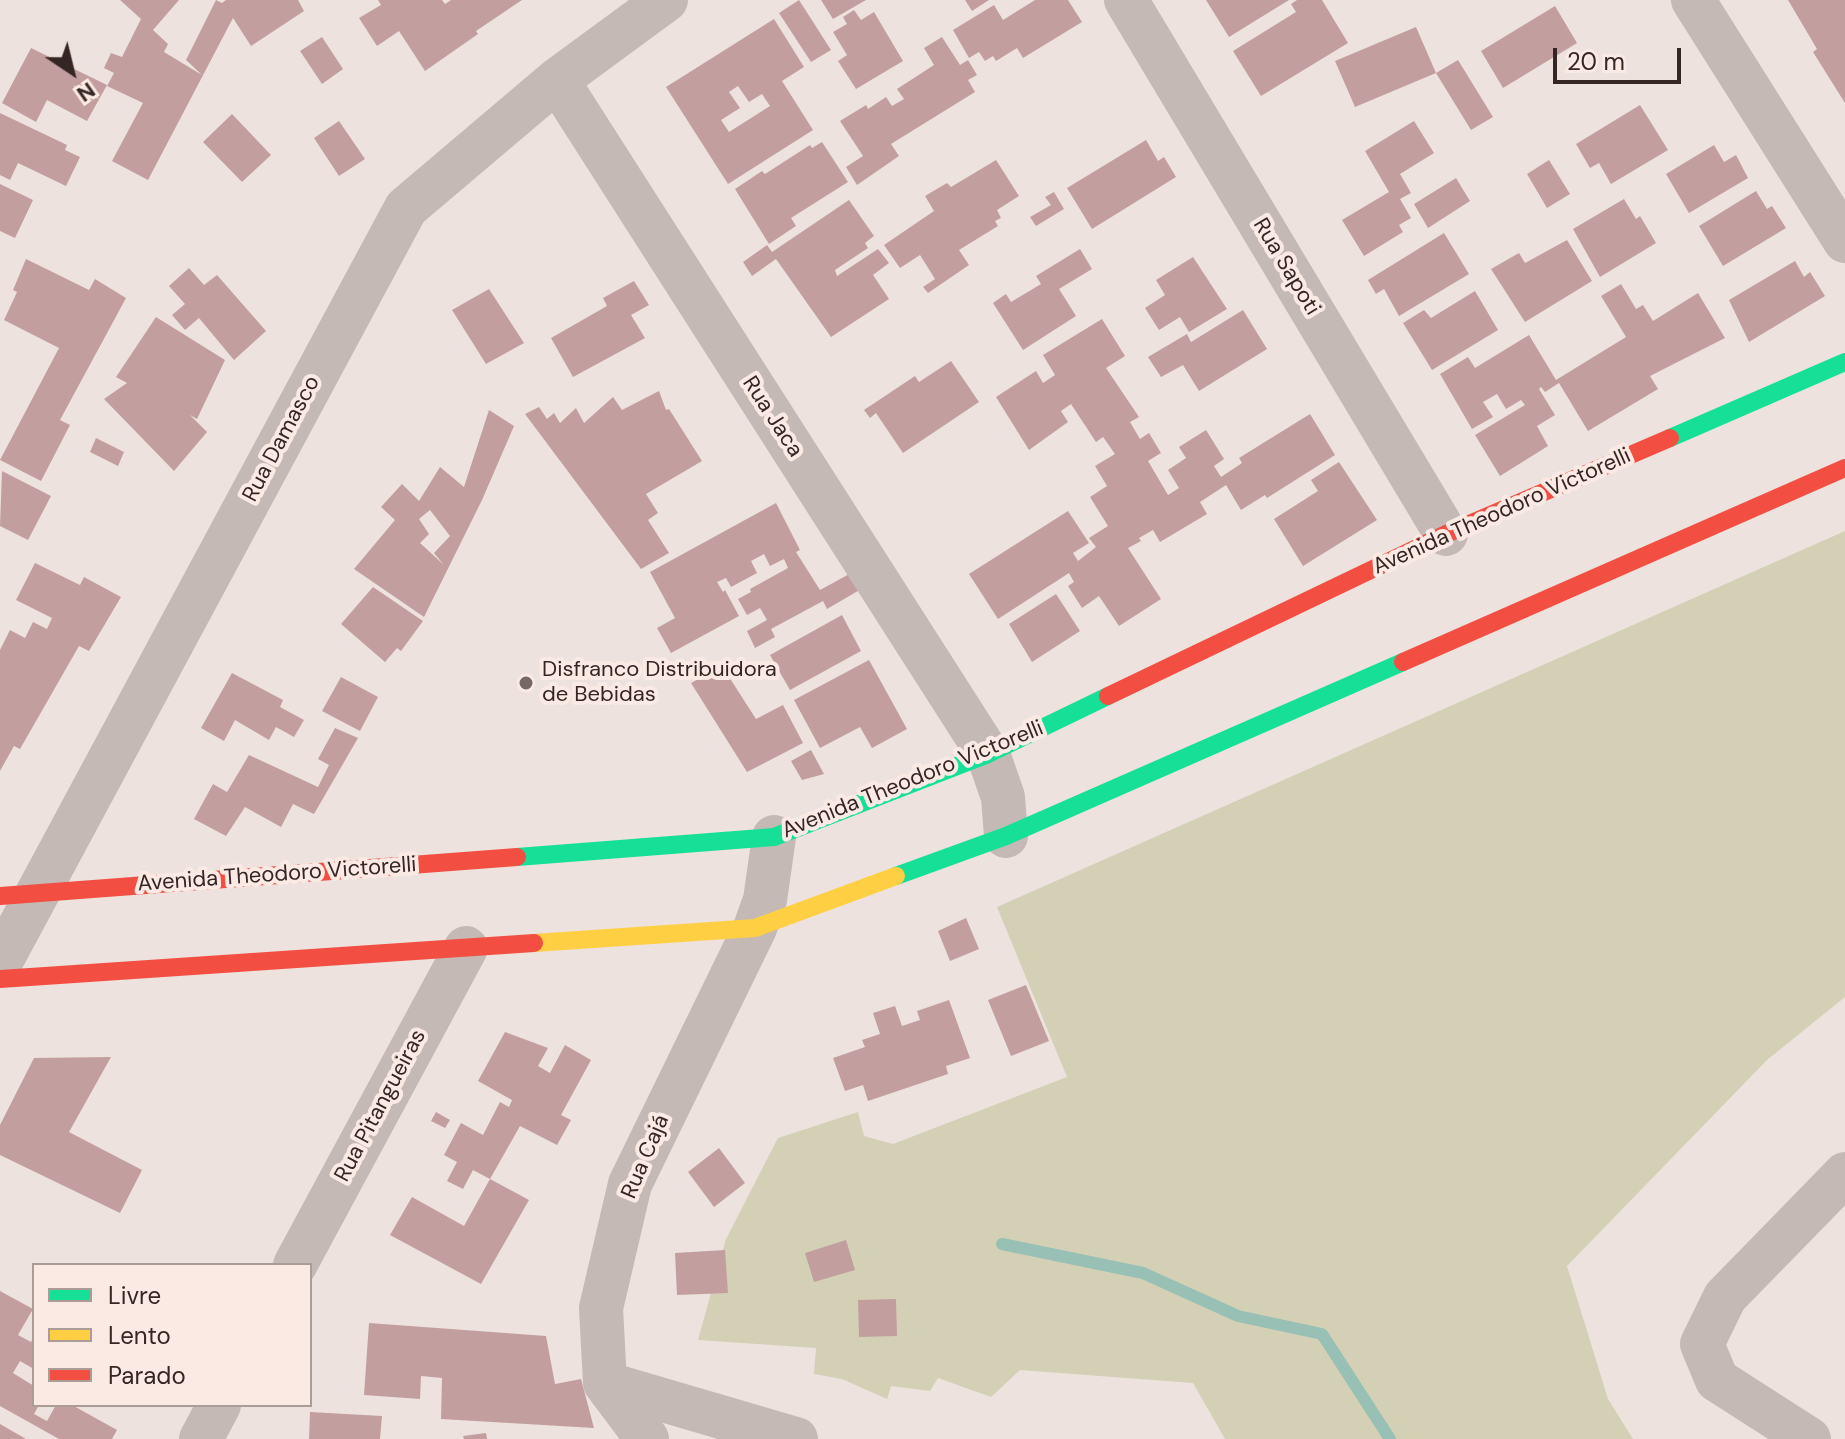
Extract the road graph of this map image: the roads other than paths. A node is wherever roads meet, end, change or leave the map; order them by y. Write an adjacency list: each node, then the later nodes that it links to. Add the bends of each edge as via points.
1 (666, 0): 4 (street, Rua Damasco)
2 (1126, 0): 8 (street, Rua Sapoti)
3 (1693, 0): 5 (street)
4 (557, 80): 9 (street, Rua Jaca); 12 (street, Rua Damasco, via 406,208)
5 (1845, 241)
6 (1845, 362): 8 (main road, Avenida Theodoro Victorelli)
7 (1845, 468): 10 (main road)
8 (1446, 534): 9 (main road, Avenida Theodoro Victorelli)
9 (988, 754): 10 (street, Rua Jaca, via 1003,797); 11 (main road, Avenida Theodoro Victorelli)
10 (1006, 836): 13 (main road)
11 (774, 837): 12 (main road, Avenida Theodoro Victorelli); 13 (street, Rua Cajá, via 765,900)
12 (19, 894): 15 (street, Rua Damasco)
13 (755, 928): 14 (main road); 19 (street, Rua Cajá, via 630,1184 601,1308)
14 (466, 948): 16 (main road); 18 (street, Rua Pitangueiras)
15 (0, 963)
16 (0, 979)
17 (1845, 1174): 24 (street, via 1725,1297 1702,1344 1717,1380)
18 (296, 1263)
19 (605, 1383): 22 (street); 23 (street)
20 (218, 1407): 21 (street)
21 (201, 1439)
22 (647, 1439)
23 (796, 1439)
24 (1809, 1439)

